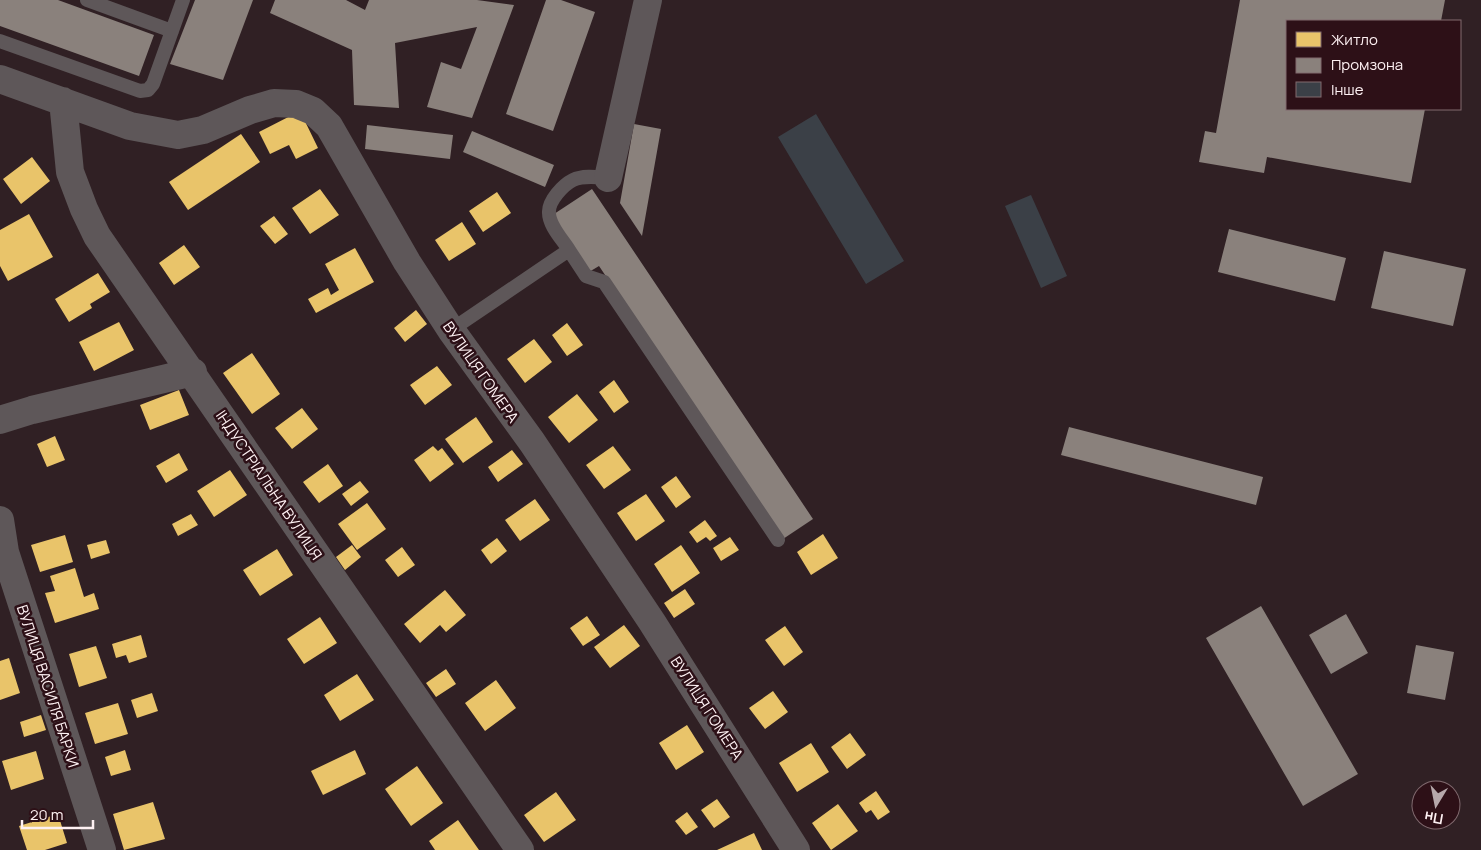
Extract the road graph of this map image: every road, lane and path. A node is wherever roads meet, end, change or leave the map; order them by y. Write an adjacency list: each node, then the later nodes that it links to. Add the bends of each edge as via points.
1 (87, 0): 4 (lane)
2 (184, 0): 4 (lane)
3 (648, 0): 8 (street)
4 (172, 31): 5 (lane, via 154,84 148,90 140,91)
5 (0, 41)
6 (0, 78): 7 (street, ВУЛИЦЯ ГОМЕРА)
7 (64, 101): 10 (street, ВУЛИЦЯ ГОМЕРА, via 130,126 178,135 203,130 274,103 296,104 313,112 329,126 407,262); 11 (street, ІНДУСТРІАЛЬНА ВУЛИЦЯ, via 70,172 84,209 97,236)
8 (608, 178): 9 (lane, via 574,180 551,202 548,214)
9 (570, 250): 10 (lane); 14 (lane, via 586,276 604,282)
10 (451, 330): 17 (street, ВУЛИЦЯ ГОМЕРА, via 532,442 652,622)
11 (193, 372): 12 (street); 16 (street, ІНДУСТРІАЛЬНА ВУЛИЦЯ)
12 (0, 420)
13 (0, 520): 15 (street, ВУЛИЦЯ ВАСИЛЯ БАРКИ, via 5,552)
14 (778, 540)
15 (102, 850)
16 (520, 850)
17 (796, 850)

